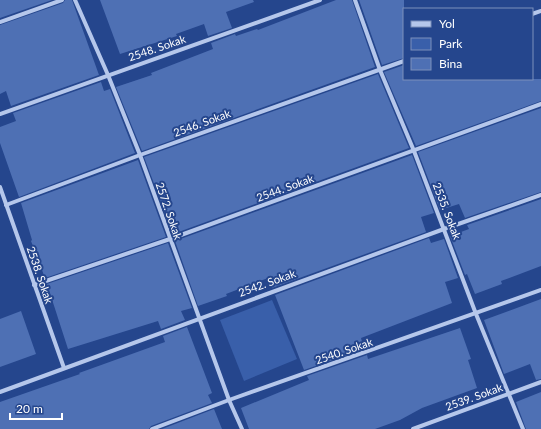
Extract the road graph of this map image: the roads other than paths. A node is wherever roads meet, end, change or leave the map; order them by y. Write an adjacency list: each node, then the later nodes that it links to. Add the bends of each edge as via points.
1 (62, 0): 5 (street)
2 (76, 0): 8 (street, 2572. Sokak)
3 (320, 0): 8 (street, 2548. Sokak)
4 (355, 0): 7 (street, 2535. Sokak)
5 (0, 22)
6 (403, 61): 7 (street, 2546. Sokak)
7 (380, 70): 11 (street, 2535. Sokak); 12 (street, 2546. Sokak)
8 (108, 75): 10 (street, 2548. Sokak); 12 (street, 2572. Sokak)
9 (541, 104): 11 (street, 2544. Sokak)
10 (0, 114)
11 (414, 151): 16 (street, 2535. Sokak); 17 (street, 2544. Sokak)
12 (140, 155): 15 (street, 2546. Sokak); 17 (street, 2572. Sokak)
13 (0, 187): 15 (street, 2538. Sokak)
14 (541, 195): 16 (street, 2542. Sokak)
15 (6, 204): 18 (street, 2538. Sokak)
16 (444, 228): 20 (street, 2535. Sokak); 21 (street, 2542. Sokak)
17 (170, 239): 18 (street, 2544. Sokak); 21 (street, 2572. Sokak)
18 (34, 285): 22 (street, 2538. Sokak)
19 (541, 290): 20 (street, 2540. Sokak)
20 (476, 314): 25 (street, 2535. Sokak); 26 (street, 2540. Sokak)
21 (198, 318): 22 (street, 2542. Sokak); 26 (street, 2572. Sokak)
22 (64, 368): 24 (street, 2542. Sokak)
23 (541, 382): 25 (street, 2539. Sokak)
24 (0, 392)
25 (509, 394): 29 (street, 2539. Sokak); 30 (street, 2535. Sokak)
26 (229, 400): 27 (street, 2540. Sokak); 28 (street, 2572. Sokak)
27 (152, 429)
28 (242, 429)
29 (413, 429)
30 (523, 429)

